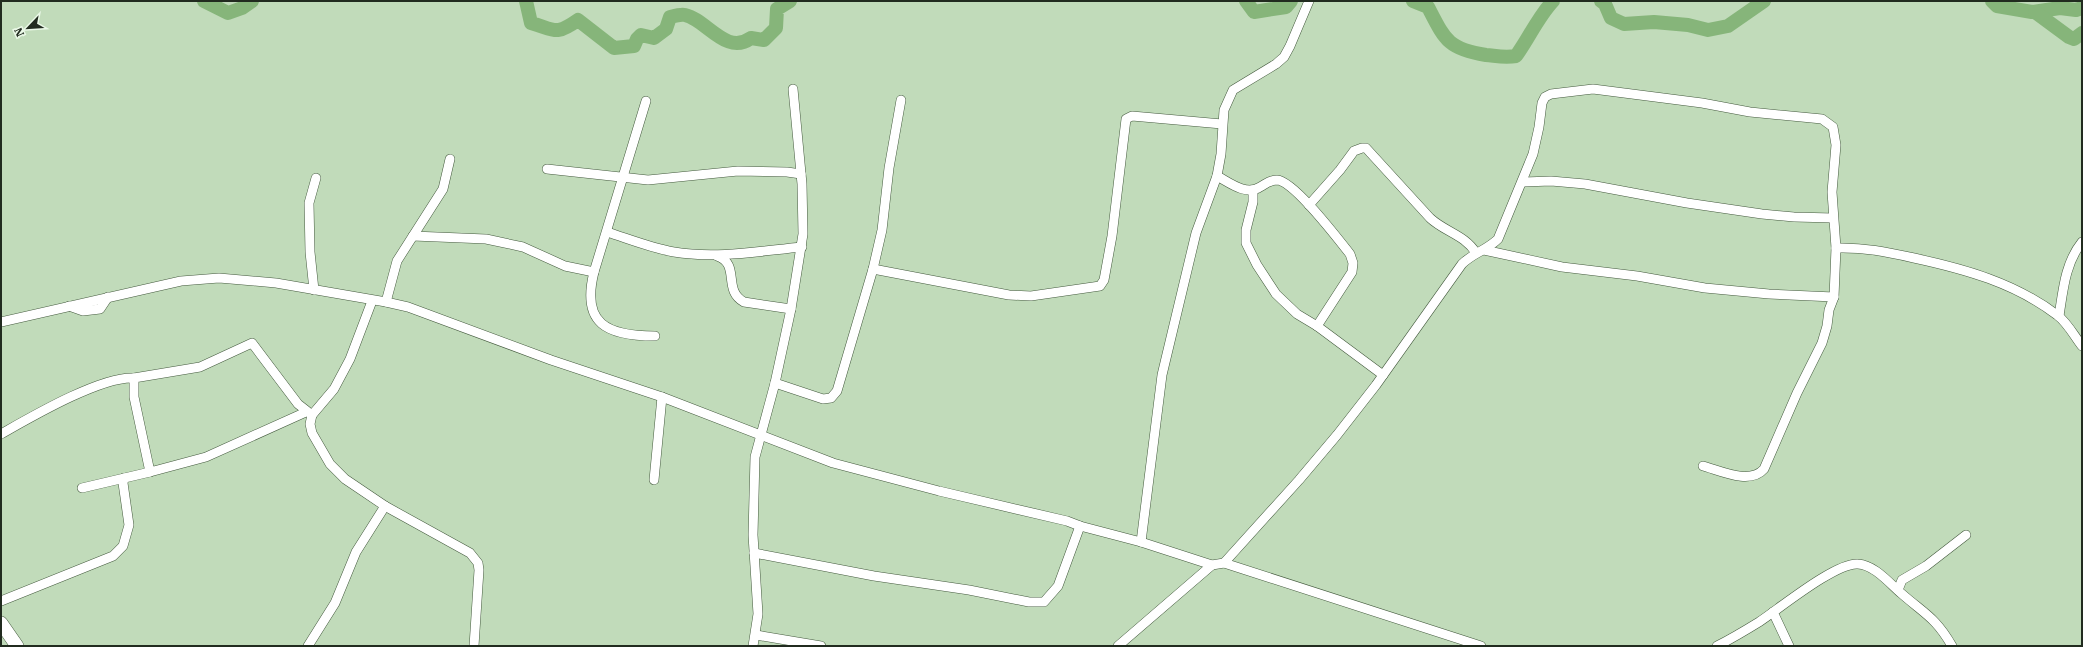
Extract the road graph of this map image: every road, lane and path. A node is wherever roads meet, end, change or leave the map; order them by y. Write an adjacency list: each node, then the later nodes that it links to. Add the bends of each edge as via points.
1 (1309, 1): 5 (street, via 1284,57 1233,90 1227,99)
2 (793, 89): 8 (street)
3 (901, 100): 23 (street, via 889,168 882,230)
4 (646, 101): 10 (street)
5 (1222, 124): 9 (street); 23 (street, via 1132,116 1126,119 1112,236 1104,280 1100,286 1031,296 1009,295)
6 (450, 159): 17 (street, via 443,189)
7 (547, 169): 10 (street)
8 (801, 174): 10 (street, via 738,171 648,180); 19 (street, via 804,221)
9 (1218, 176): 13 (street, via 1241,189); 50 (street, via 1196,233 1162,374)
10 (622, 177): 16 (street)
11 (316, 178): 25 (street, via 309,203)
12 (1523, 182): 15 (street, via 1552,181 1592,185 1762,214); 15 (street, via 1536,140 1545,97 1594,89 1702,102 1750,112 1822,119 1828,122 1833,127 1836,145 1832,192); 21 (street, via 1502,231 1495,242)
13 (1253, 190): 14 (street, via 1277,180 1287,184); 32 (street, via 1253,202 1245,236 1249,250 1276,294 1297,314)
14 (1309, 205): 21 (street, via 1354,151 1366,148 1437,225); 32 (street, via 1350,254 1353,263 1352,272)
15 (1833, 218): 20 (street)
16 (607, 232): 22 (street, via 674,252); 24 (street)
17 (413, 236): 24 (street, via 486,239 523,248 565,266); 28 (street, via 397,260)
18 (2082, 242): 30 (street, via 2067,271)
19 (802, 247): 22 (street); 29 (street)
20 (1836, 248): 26 (street); 30 (street, via 1865,248 1959,268 2000,282)
21 (1480, 251): 26 (street, via 1562,267 1705,288); 35 (street, via 1468,258 1459,268)
22 (714, 255): 29 (street, via 725,258 729,263 734,292 738,298 754,304)
23 (873, 269): 37 (street, via 835,395 823,399)
24 (594, 272): 33 (street, via 590,293 594,317 600,323 623,332)
25 (314, 290): 27 (street); 31 (street, via 251,280 219,278 181,281 108,297 100,309 83,311 69,306)
26 (1834, 297): 42 (street, via 1822,343 1764,469 1754,477 1745,477)
27 (372, 301): 28 (street); 39 (street, via 350,359 334,390)
28 (386, 302): 38 (street, via 408,307 551,360)
29 (791, 309): 37 (street)
30 (2058, 316): 34 (street)
31 (1, 322)
32 (1317, 326): 35 (street)
33 (655, 336)
34 (2082, 346)
35 (1383, 375): 52 (street, via 1299,480)
36 (134, 378): 39 (street, via 200,367 252,343 298,404); 40 (street, via 126,377 102,384 65,400); 43 (street, via 134,397)
37 (775, 383): 41 (street)
38 (662, 397): 41 (street); 45 (street)
39 (309, 413): 43 (street, via 206,457); 47 (street, via 312,433 330,464 345,479)
40 (1, 434)
41 (762, 435): 48 (street, via 852,469); 51 (street, via 755,457)
42 (1703, 466)
43 (150, 472): 44 (street)
44 (124, 478): 46 (street); 55 (street, via 128,525 123,546 113,556)
45 (654, 480)
46 (82, 488)
47 (385, 506): 60 (street, via 353,558 335,603); 61 (street, via 460,546 476,559 479,570)
48 (1080, 526): 50 (street); 51 (street, via 1058,586 1044,602 1029,602 874,576)
49 (1966, 535): 54 (street, via 1926,566 1902,580)
50 (1142, 542): 53 (street)
51 (754, 553): 58 (street, via 758,614)
52 (1224, 563): 53 (street); 65 (street)
53 (1212, 565): 64 (street)
54 (1898, 590): 56 (street, via 1867,566 1849,565 1800,592); 68 (street, via 1932,617)
55 (1, 601)
56 (1773, 612): 66 (street); 67 (street)
57 (1, 623): 59 (street)
58 (756, 635): 62 (street); 63 (street)
59 (17, 646)
60 (308, 646)
61 (474, 646)
62 (753, 646)
63 (821, 646)
64 (1118, 646)
65 (1481, 646)
66 (1717, 646)
67 (1790, 646)
68 (1952, 646)

